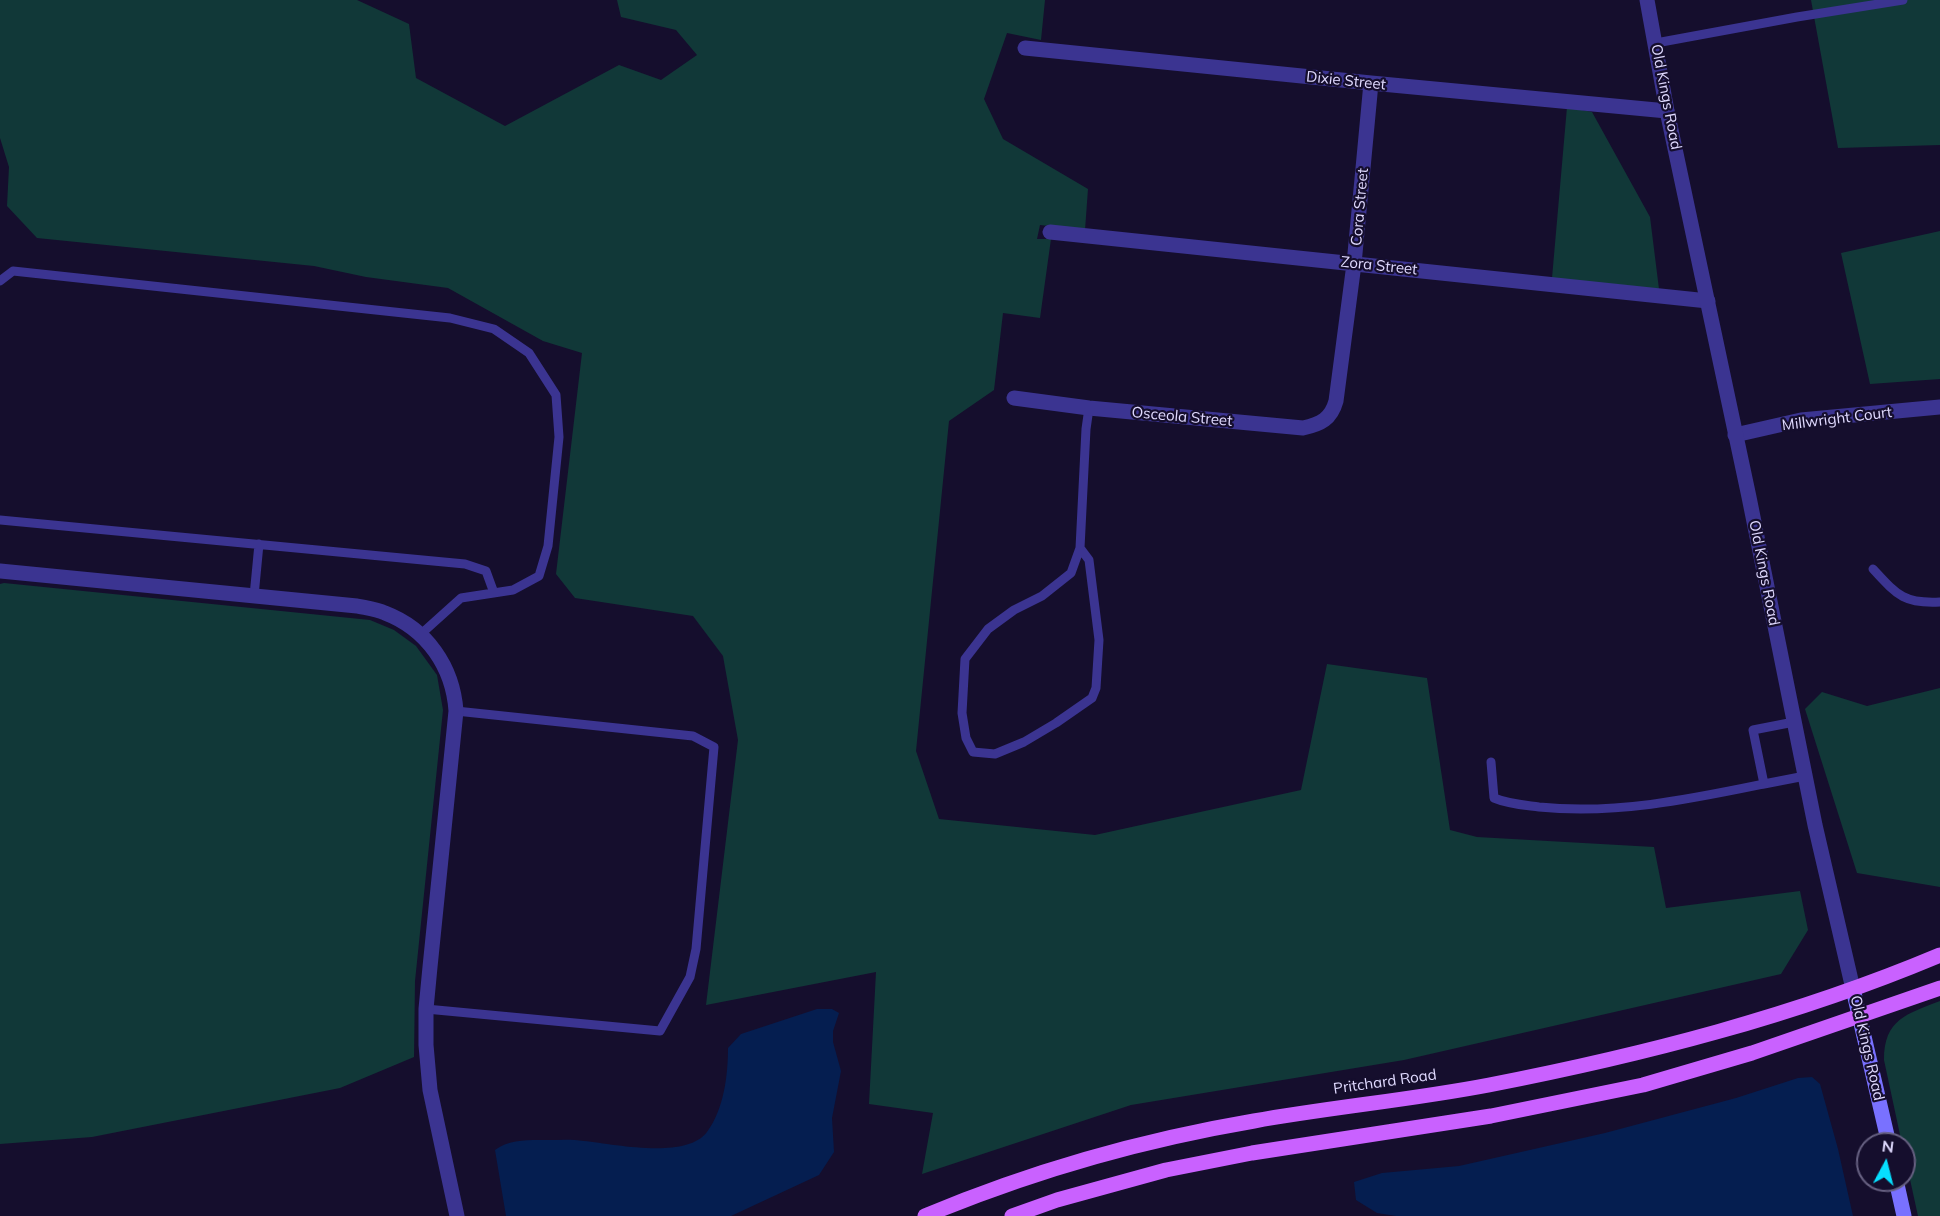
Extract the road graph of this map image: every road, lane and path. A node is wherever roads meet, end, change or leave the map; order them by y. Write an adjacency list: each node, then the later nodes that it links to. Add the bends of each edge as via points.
1 (1647, 0): 3 (street, Old Kings Road)
2 (1903, 0): 3 (lane)
3 (1656, 43): 6 (street, Old Kings Road)
4 (1025, 48): 5 (street, Dixie Street)
5 (1371, 83): 6 (street, Dixie Street); 8 (street, Cora Street)
6 (1667, 111): 10 (street, Old Kings Road)
7 (1050, 232): 8 (street, Zora Street)
8 (1354, 264): 10 (street, Zora Street); 12 (street, Cora Street)
9 (0, 281): 21 (lane, via 13,271 450,318 494,329 529,354 556,395 559,437 548,546 539,576 513,590)
10 (1708, 301): 15 (street, Old Kings Road)
11 (1014, 398): 14 (street, Osceola Street)
12 (1336, 401): 14 (street, Osceola Street, via 1329,418 1304,428)
13 (1940, 407): 15 (street, Millwright Court, via 1801,420)
14 (1089, 408): 18 (lane)
15 (1735, 435): 26 (street, Old Kings Road)
16 (0, 520): 17 (lane)
17 (260, 544): 21 (lane, via 465,564 486,571); 22 (lane)
18 (1080, 548): 18 (lane, via 1071,573 988,629 965,659 962,713 966,738 974,752 995,754 1023,742 1092,698 1099,640 1089,560)
19 (1873, 569): 23 (lane, via 1905,599)
20 (0, 571): 22 (street)
21 (495, 593): 24 (lane, via 461,597)
22 (254, 596): 24 (street, via 384,612)
23 (1940, 602)
24 (421, 634): 25 (street, via 448,672)
25 (456, 711): 33 (street); 33 (lane, via 693,736 714,747 696,949 690,977 660,1031)
26 (1794, 722): 28 (street, Old Kings Road); 29 (lane, via 1754,730)
27 (1491, 762): 29 (lane, via 1494,798 1546,808 1656,804)
28 (1805, 776): 29 (lane); 32 (street, Old Kings Road)
29 (1764, 784)
30 (1940, 955): 32 (main road, Pritchard Road)
31 (1940, 988): 34 (main road)
32 (1853, 989): 34 (main road, Old Kings Road); 38 (main road, Pritchard Road, via 1740,1026 1636,1054 1487,1085 1251,1121 1163,1140 1046,1172)
33 (426, 1009): 37 (street, via 430,1090)
34 (1859, 1017): 35 (main road, Old Kings Road); 39 (main road, via 1643,1085 1491,1116 1177,1168)
35 (1886, 1132)
36 (1899, 1192): 40 (main road)
37 (455, 1213)
38 (925, 1216)
39 (1012, 1216)
40 (1904, 1216)

